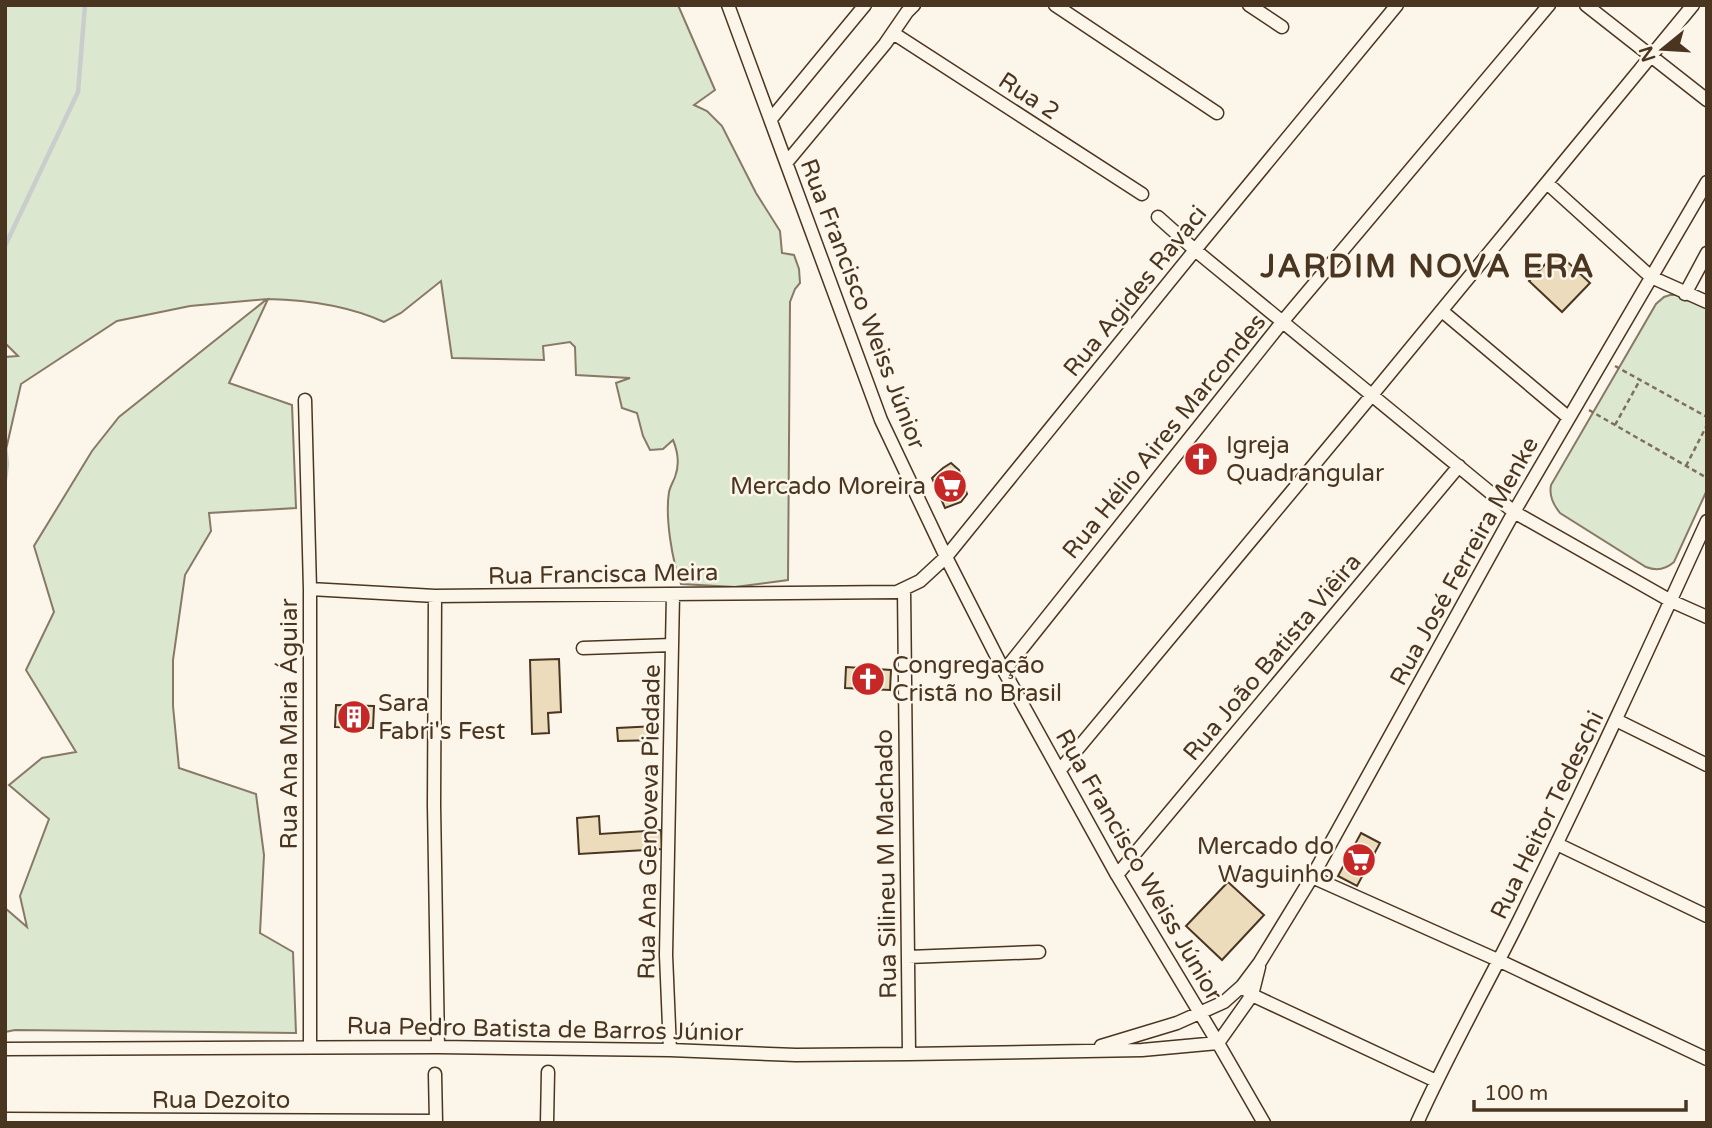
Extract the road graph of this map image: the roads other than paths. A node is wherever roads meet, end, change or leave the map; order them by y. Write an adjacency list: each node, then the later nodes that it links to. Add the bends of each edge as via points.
1 (728, 5): 15 (street, Rua Francisco Weiss Júnior)
2 (914, 5): 11 (street)
3 (1055, 5): 14 (street)
4 (1249, 5): 10 (street)
5 (1397, 5): 21 (street, Rua Agides Ravaci)
6 (1549, 5): 27 (street, Rua Hélio Aires Marcondes)
7 (1586, 5): 12 (street)
8 (1693, 5): 12 (street)
9 (860, 7): 15 (street)
10 (1282, 27)
11 (893, 33): 16 (street); 19 (street, Rua 2)
12 (1651, 56): 13 (street); 18 (street)
13 (1707, 100)
14 (1217, 113)
15 (771, 119): 16 (street, Rua Francisco Weiss Júnior)
16 (787, 162): 34 (street, Rua Francisco Weiss Júnior, via 881,421)
17 (1707, 182): 23 (street, Rua José Ferreira Menke)
18 (1547, 183): 23 (street); 26 (street)
19 (1142, 194)
20 (1158, 217): 21 (street)
21 (1195, 250): 27 (street); 34 (street, Rua Agides Ravaci)
22 (1707, 253): 24 (street)
23 (1651, 277): 24 (street); 30 (street, Rua José Ferreira Menke)
24 (1685, 294): 25 (street)
25 (1707, 302)
26 (1442, 311): 28 (street); 30 (street)
27 (1283, 321): 28 (street); 43 (street, Rua Hélio Aires Marcondes)
28 (1372, 395): 31 (street); 46 (street)
29 (305, 401): 35 (street, Rua Ana Maria Águiar)
30 (1569, 418): 32 (street, Rua José Ferreira Menke)
31 (1459, 466): 32 (street); 48 (street, Rua João Batista Viêira)
32 (1514, 512): 39 (street); 49 (street, Rua José Ferreira Menke)
33 (1707, 522): 39 (street, Rua Heitor Tedeschi)
34 (946, 557): 36 (street, Rua Agides Ravaci, via 920,581); 43 (street, Rua Francisco Weiss Júnior)
35 (310, 589): 38 (street, Rua Francisca Meira); 57 (street, Rua Ana Maria Águiar)
36 (900, 590): 37 (street, Rua Francisca Meira); 52 (street, Rua Silineu M Machado)
37 (673, 594): 38 (street, Rua Francisca Meira); 41 (street, Rua Ana Genoveva Piedade)
38 (435, 596): 58 (street)
39 (1671, 601): 40 (street); 44 (street, Rua Heitor Tedeschi)
40 (1707, 617)
41 (672, 645): 42 (street); 60 (street, Rua Ana Genoveva Piedade, via 666,955)
42 (583, 648)
43 (1004, 671): 46 (street, Rua Francisco Weiss Júnior)
44 (1616, 720): 45 (street); 47 (street, Rua Heitor Tedeschi)
45 (1707, 765)
46 (1060, 770): 48 (street, Rua Francisco Weiss Júnior)
47 (1557, 844): 50 (street); 53 (street, Rua Heitor Tedeschi)
48 (1117, 875): 55 (street, Rua Francisco Weiss Júnior)
49 (1312, 877): 53 (street); 54 (street, Rua José Ferreira Menke)
50 (1707, 916)
51 (1039, 953): 52 (street)
52 (908, 957): 62 (street, Rua Silineu M Machado)
53 (1500, 961): 63 (street); 66 (street, Rua Heitor Tedeschi)
54 (1247, 991): 55 (street); 56 (street, Rua José Ferreira Menke); 66 (street)
55 (1200, 1013): 56 (street, Rua Francisco Weiss Júnior); 61 (street, Rua Pedro Batista de Barros Júnior)
56 (1218, 1043): 61 (street, Rua Pedro Batista de Barros Júnior); 72 (street, Rua Francisco Weiss Júnior)
57 (310, 1047): 58 (street, Rua Pedro Batista de Barros Júnior); 59 (street, Rua Pedro Batista de Barros Júnior)
58 (438, 1047): 60 (street, Rua Pedro Batista de Barros Júnior)
59 (5, 1049)
60 (670, 1050): 62 (street, Rua Pedro Batista de Barros Júnior)
61 (1085, 1051): 62 (street, Rua Pedro Batista de Barros Júnior)
62 (909, 1054)
63 (1707, 1059)
64 (548, 1072): 71 (street)
65 (435, 1074): 70 (street)
66 (1436, 1081): 73 (street, Rua Heitor Tedeschi)
67 (5, 1119): 68 (street, Rua Dezoito)
68 (219, 1122): 69 (street, Rua Dezoito)
69 (336, 1122): 70 (street, Rua Dezoito)
70 (436, 1122)
71 (547, 1123)
72 (1264, 1123)
73 (1418, 1123)

